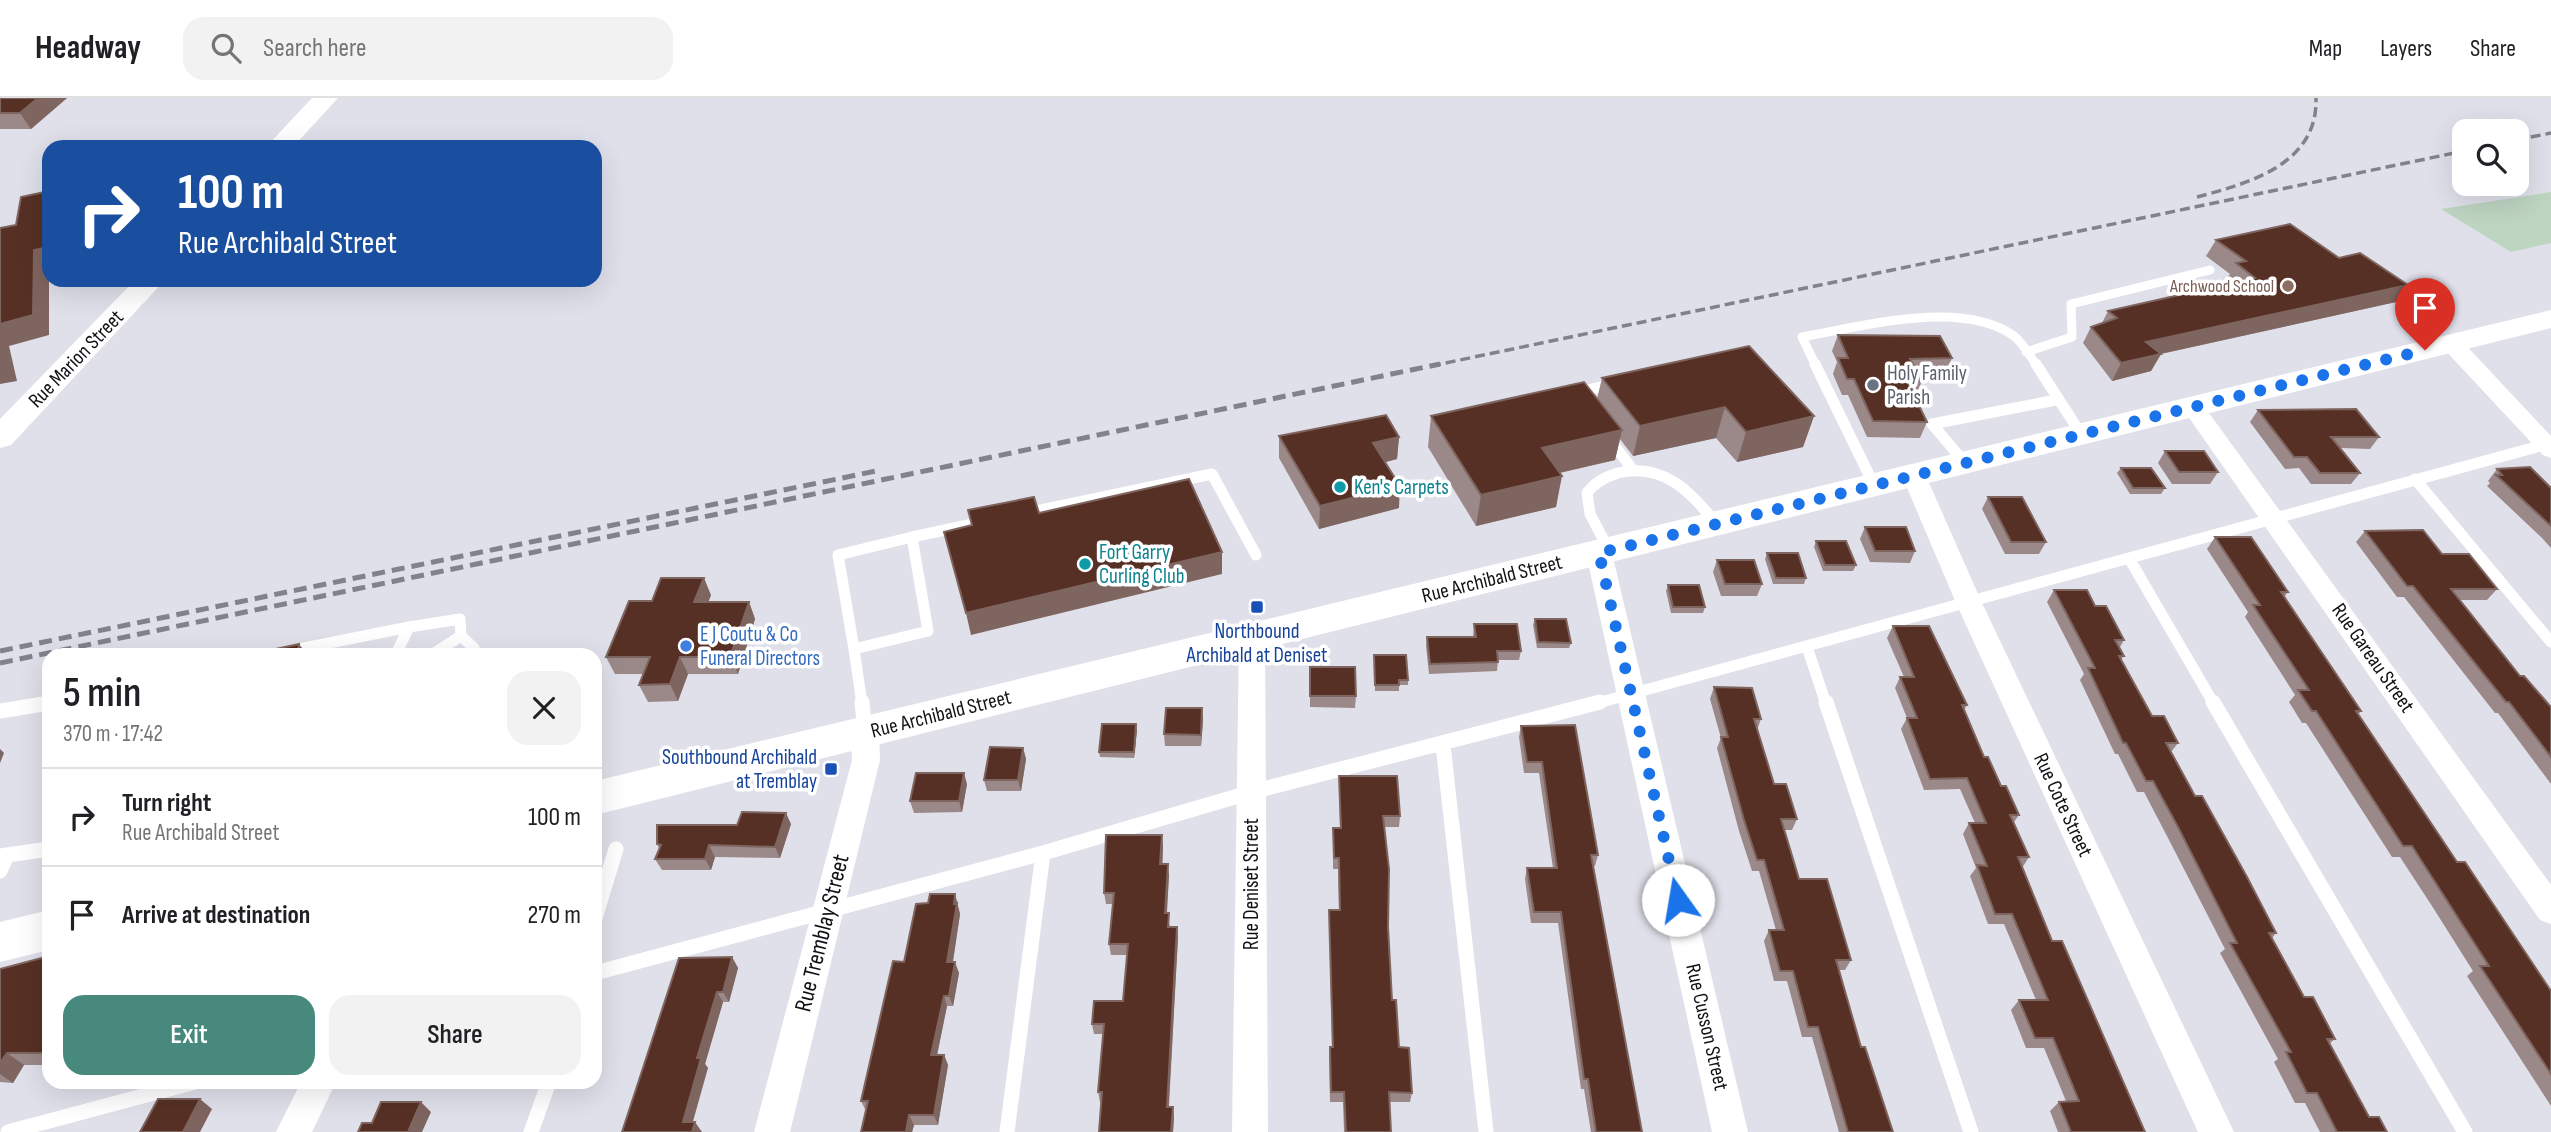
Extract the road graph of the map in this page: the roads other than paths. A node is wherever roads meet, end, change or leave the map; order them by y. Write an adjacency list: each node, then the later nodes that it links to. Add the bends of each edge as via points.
1 (326, 98): 2 (main road)
2 (286, 140)
3 (2210, 270): 7 (lane, via 2071,304 2072,337)
4 (144, 287): 16 (main road, Rue Marion Street)
5 (2551, 319): 6 (main road, Rue Archibald Street)
6 (2451, 344): 13 (main road, Rue Archibald Street); 17 (street)
7 (2026, 352): 11 (lane); 22 (lane, via 2016,337 1990,324 1956,318 1911,320 1802,337)
8 (1625, 381): 9 (lane)
9 (1573, 393): 10 (lane); 12 (lane)
10 (1560, 396)
11 (2056, 400): 15 (lane); 18 (lane, via 1932,424)
12 (1582, 404)
13 (2193, 407): 15 (main road, Rue Archibald Street); 24 (street, Rue Gareau Street)
14 (1599, 426): 19 (lane)
15 (2081, 434): 18 (main road, Rue Archibald Street)
16 (0, 438)
17 (2549, 446): 21 (lane)
18 (1965, 463): 20 (main road, Rue Archibald Street)
19 (1633, 470): 26 (lane, via 1651,470 1679,481); 28 (lane, via 1595,481 1587,493)
20 (1914, 476): 22 (main road, Rue Archibald Street); 31 (street, Rue Cote Street)
21 (2414, 480): 24 (lane); 35 (lane)
22 (1874, 485): 26 (main road, Rue Archibald Street)
23 (1007, 517): 29 (lane, via 1212,474)
24 (2274, 518): 30 (lane); 56 (street, Rue Gareau Street)
25 (994, 520): 27 (lane)
26 (1717, 524): 28 (main road, Rue Archibald Street)
27 (912, 537): 41 (lane, via 838,555); 41 (lane, via 928,631)
28 (1604, 551): 34 (main road, Rue Archibald Street); 42 (street, Rue Cusson Street)
29 (1256, 555)
30 (2130, 560): 31 (lane); 74 (lane)
31 (1969, 603): 36 (lane); 73 (street, Rue Cote Street)
32 (409, 627): 33 (lane, via 460,619); 37 (lane); 38 (lane)
33 (461, 636): 39 (lane); 40 (lane)
34 (1252, 636): 45 (main road, Rue Archibald Street); 47 (street, Rue Deniset Street)
35 (2551, 642)
36 (1807, 647): 42 (lane); 72 (lane)
37 (304, 648)
38 (399, 648)
39 (442, 648)
40 (474, 648)
41 (852, 650): 45 (lane, via 862,687)
42 (1632, 694): 46 (lane); 71 (street, Rue Cusson Street)
43 (42, 704): 44 (lane)
44 (0, 710)
45 (865, 733): 48 (main road, Rue Archibald Street); 55 (street, Rue Tremblay Street, via 866,760)
46 (1443, 745): 47 (lane); 70 (lane)
47 (1252, 792): 51 (lane); 69 (street, Rue Deniset Street)
48 (602, 796)
49 (616, 849): 54 (lane)
50 (42, 850): 52 (lane)
51 (1043, 853): 55 (lane); 68 (lane)
52 (3, 855): 53 (lane)
53 (0, 871)
54 (602, 895)
55 (828, 909): 59 (lane); 67 (street, Rue Tremblay Street)
56 (2551, 910)
57 (42, 932): 58 (main road)
58 (0, 943)
59 (602, 971)
60 (173, 1089): 63 (lane)
61 (316, 1089): 65 (street)
62 (546, 1089): 66 (lane)
63 (58, 1125): 64 (lane)
64 (8, 1132)
65 (294, 1132)
66 (531, 1132)
67 (772, 1132)
68 (1007, 1132)
69 (1250, 1132)
70 (1486, 1132)
71 (1730, 1132)
72 (1971, 1132)
73 (2216, 1132)
74 (2465, 1132)

